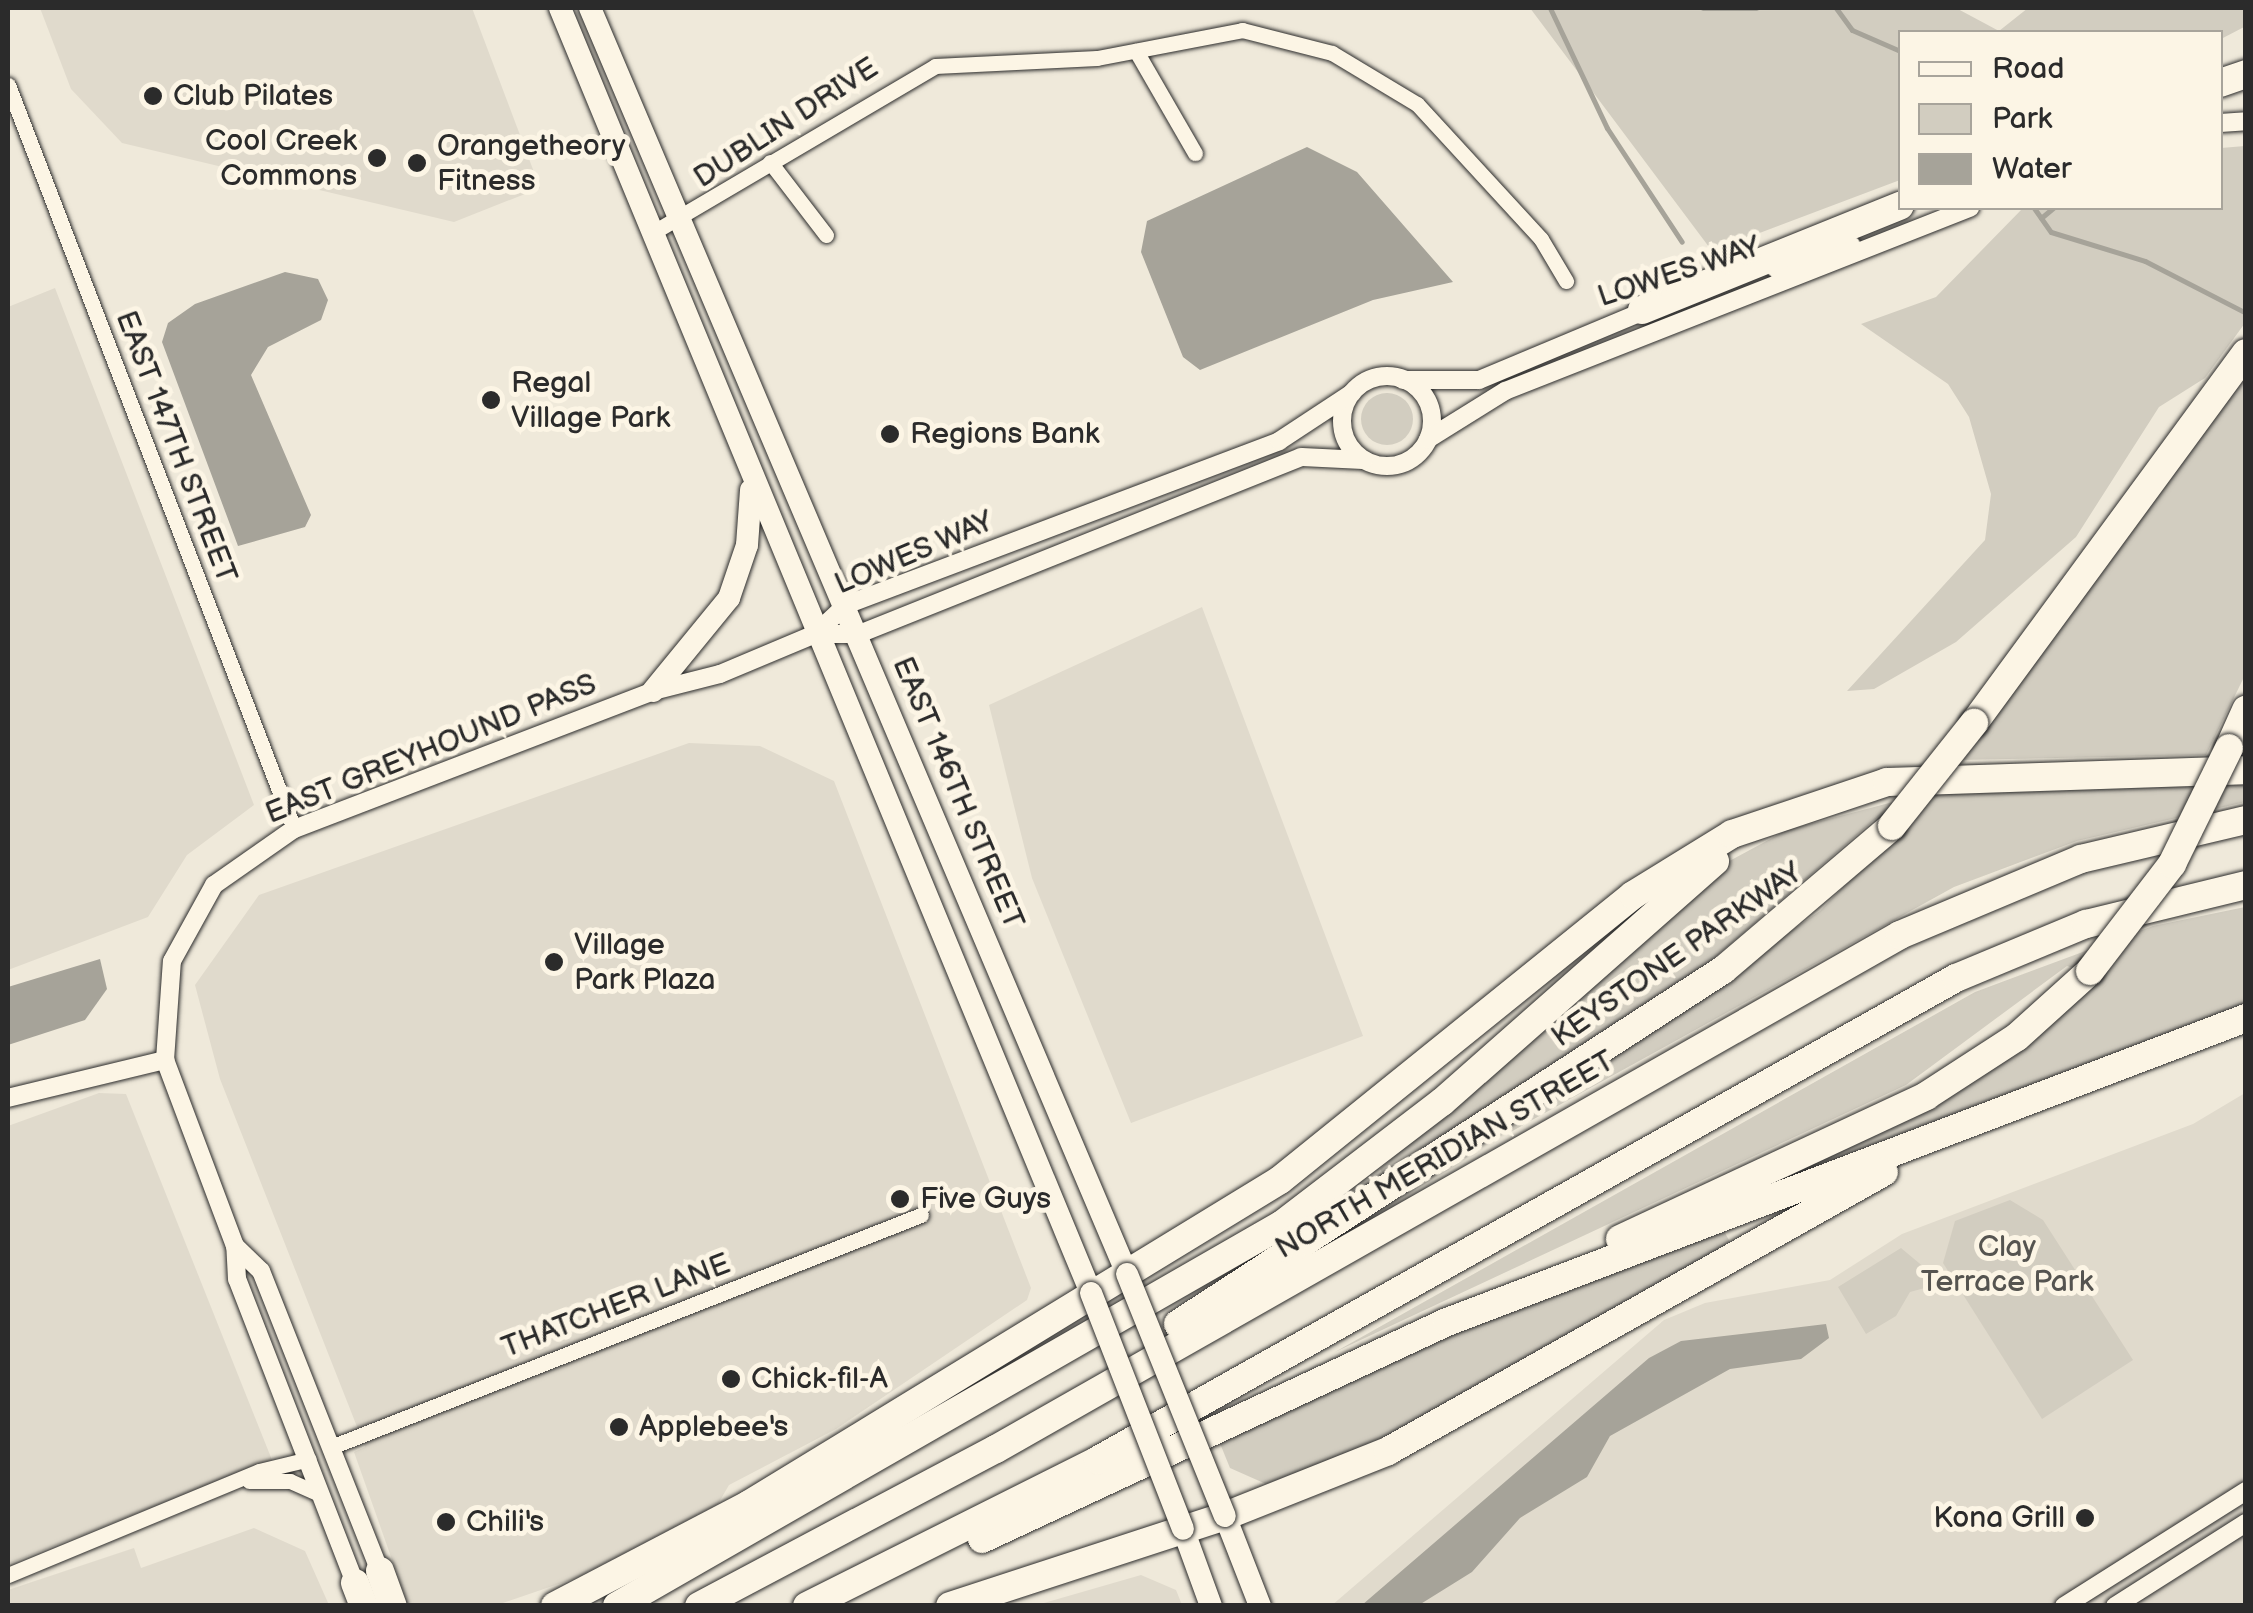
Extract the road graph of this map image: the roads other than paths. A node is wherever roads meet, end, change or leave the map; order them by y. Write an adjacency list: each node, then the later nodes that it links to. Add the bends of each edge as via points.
1 (560, 8): 10 (main road)
2 (590, 8): 9 (main road, EAST 146TH STREET)
3 (1136, 51): 5 (street); 6 (street, DUBLIN DRIVE, via 935,66); 12 (street, DUBLIN DRIVE, via 1242,30 1332,52 1442,126 1541,239)
4 (8, 85): 28 (street, EAST 147TH STREET)
5 (1195, 153)
6 (770, 162): 9 (street, DUBLIN DRIVE); 11 (street)
7 (1955, 210): 8 (street, LOWES WAY)
8 (1910, 216): 13 (highway); 17 (street, LOWES WAY, via 1495,396)
9 (678, 222): 10 (street, DUBLIN DRIVE); 20 (main road, EAST 146TH STREET)
10 (652, 233): 19 (main road)
11 (826, 235)
12 (1566, 282)
13 (1642, 310): 15 (street, LOWES WAY, via 1479,380)
14 (2238, 364): 40 (highway, KEYSTONE PARKWAY, bridge, via 1892,826 1723,970)
15 (1403, 380): 16 (street, LOWES WAY, via 1375,378); 17 (street, via 1428,404)
16 (1352, 393): 18 (street, via 1344,434); 20 (street, LOWES WAY, via 1279,441)
17 (1428, 439): 18 (street, LOWES WAY, via 1400,464)
18 (1364, 460): 22 (street, LOWES WAY, via 1300,457)
19 (749, 472): 21 (main road); 23 (main road, via 749,534 736,582 713,623)
20 (846, 605): 21 (street, LOWES WAY); 22 (main road, EAST 146TH STREET)
21 (816, 634): 22 (street, LOWES WAY); 23 (street, EAST GREYHOUND PASS); 37 (main road)
22 (860, 634): 36 (main road, EAST 146TH STREET)
23 (653, 691): 28 (street, EAST GREYHOUND PASS)
24 (2246, 710): 25 (highway)
25 (2237, 759): 26 (highway); 38 (highway, bridge, via 2172,864 2090,971 2017,1037 1926,1096)
26 (1914, 780): 36 (highway, via 1798,806 1670,868 1330,1144); 52 (highway, via 1800,816 1724,855 1442,1102 1281,1225)
27 (2246, 820): 40 (highway, NORTH MERIDIAN STREET, via 2081,859 1912,928)
28 (294, 829): 31 (street, EAST GREYHOUND PASS, via 223,876 183,931 165,996)
29 (2246, 884): 54 (highway, via 2086,924 1956,978 1148,1433)
30 (2246, 1022): 33 (highway)
31 (165, 1060): 32 (street); 35 (street, EAST GREYHOUND PASS)
32 (8, 1098)
33 (2016, 1109): 38 (highway); 45 (highway, via 1815,1207 1427,1432)
34 (922, 1216): 39 (street, THATCHER LANE)
35 (236, 1246): 39 (street, EAST GREYHOUND PASS, via 261,1271); 41 (street, EAST GREYHOUND PASS, via 237,1279)
36 (1127, 1274): 37 (highway); 45 (main road, EAST 146TH STREET, bridge)
37 (1091, 1293): 47 (main road, bridge); 51 (highway, via 794,1479)
38 (1447, 1322): 55 (highway)
39 (331, 1448): 49 (street, EAST GREYHOUND PASS)
40 (996, 1449): 53 (highway, NORTH MERIDIAN STREET)
41 (309, 1460): 42 (street); 44 (street, EAST GREYHOUND PASS)
42 (249, 1482): 44 (street, via 290,1481); 48 (street)
43 (2246, 1490): 59 (street)
44 (320, 1494): 49 (street, EAST GREYHOUND PASS)
45 (1226, 1516): 47 (highway); 58 (main road, EAST 146TH STREET)
46 (2246, 1522): 60 (street)
47 (1183, 1529): 56 (highway); 57 (main road)
48 (8, 1575)
49 (366, 1586): 50 (highway)
50 (394, 1606)
51 (552, 1606)
52 (617, 1606)
53 (700, 1606)
54 (806, 1606)
55 (822, 1606)
56 (950, 1606)
57 (1211, 1606)
58 (1260, 1606)
59 (2064, 1606)
60 (2114, 1606)

